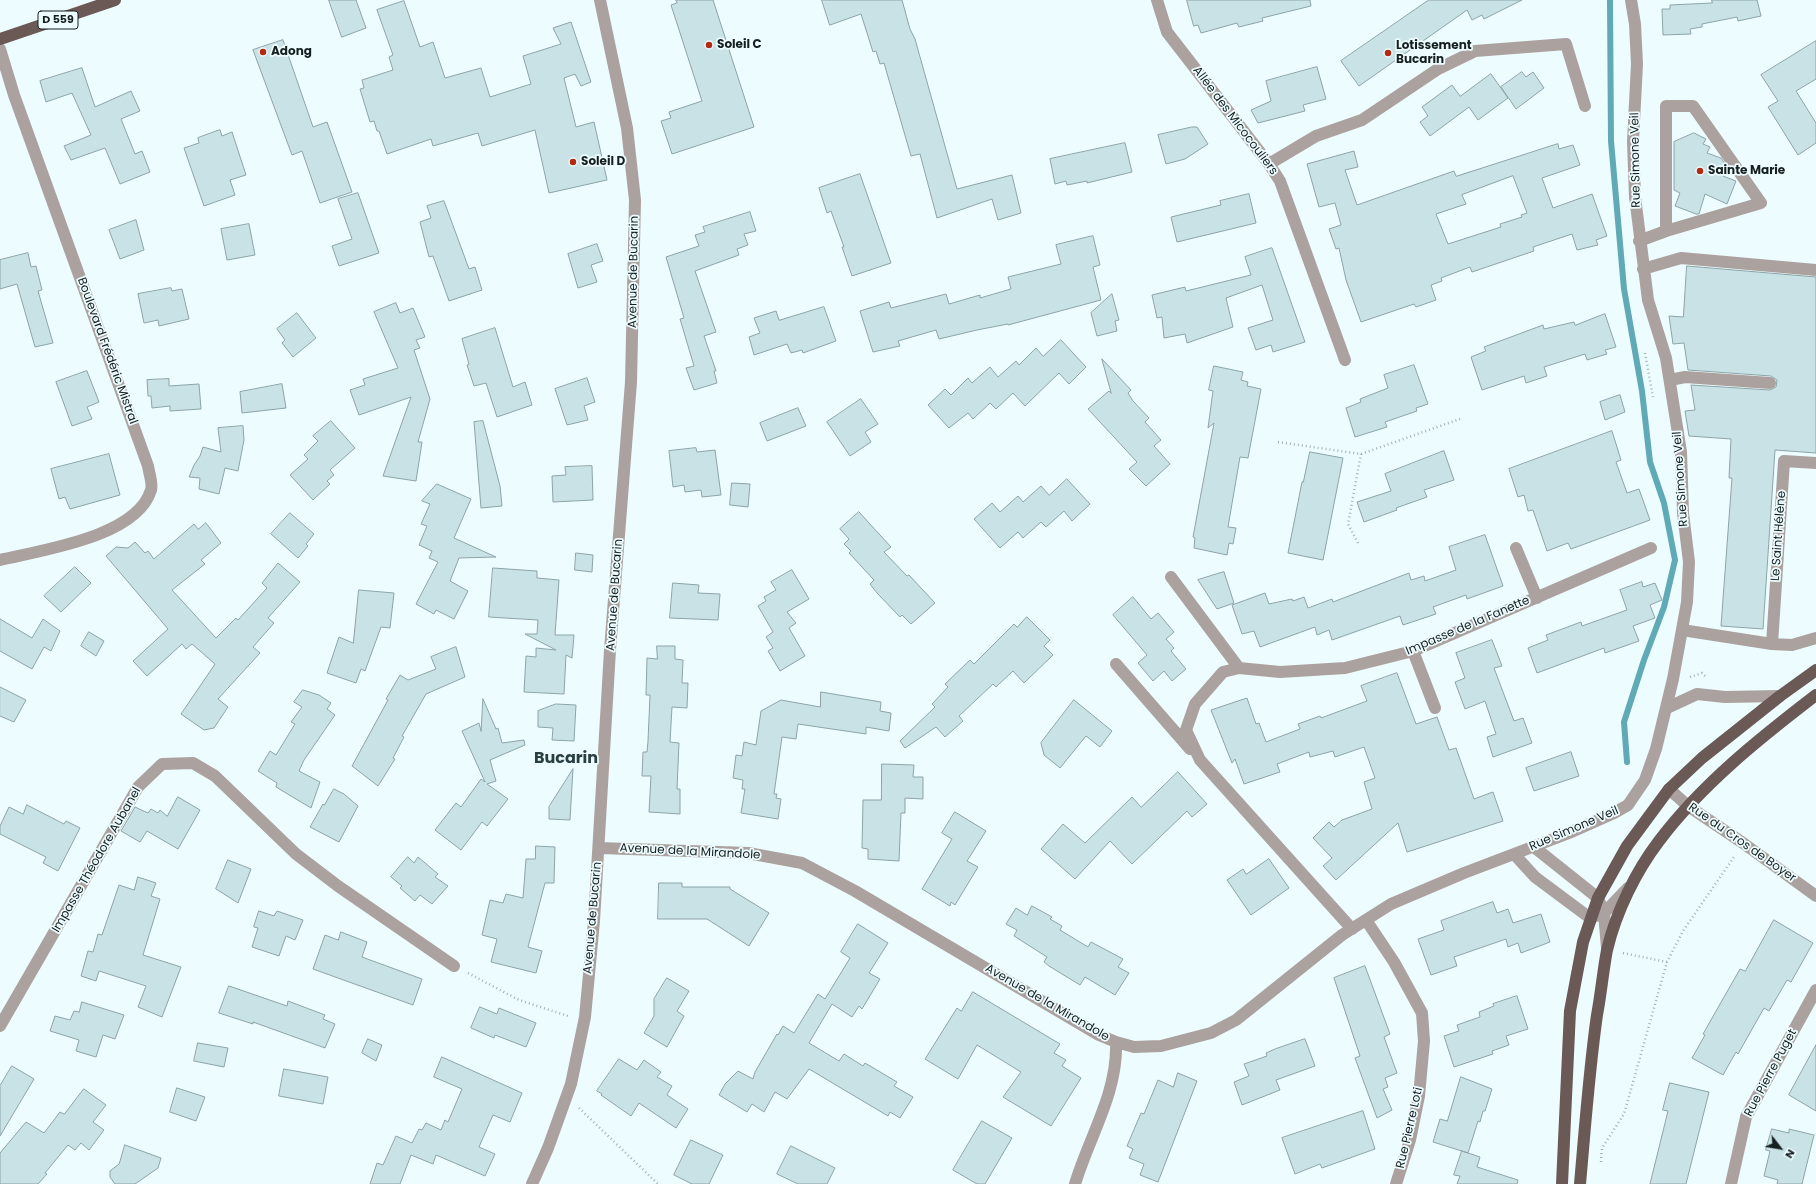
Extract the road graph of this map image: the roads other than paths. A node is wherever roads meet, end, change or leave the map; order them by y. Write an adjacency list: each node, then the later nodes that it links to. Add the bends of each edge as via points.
1 (115, 0): 5 (main road, D 559)
2 (600, 0): 37 (street, Avenue de Bucarin, via 627,128 635,200 631,382 610,650)
3 (1157, 0): 8 (street, Allée des Micocouliers, via 1167,32)
4 (1631, 0): 10 (street, Rue Simone Veil, via 1637,64 1634,197)
5 (0, 39)
6 (0, 49): 19 (street, Boulevard Frédéric Mistral, via 148,466 152,489 141,510 117,526 93,537)
7 (1585, 106): 8 (street, via 1566,44 1475,51 1438,69 1362,120 1316,136)
8 (1269, 164): 13 (street, Allée des Micocouliers, via 1280,181)
9 (1666, 231): 9 (street, via 1761,204 1693,106 1666,106); 10 (street)
10 (1639, 241): 11 (street, Rue Simone Veil)
11 (1644, 269): 12 (street, via 1681,258); 14 (street, Rue Simone Veil, via 1648,300)
12 (1816, 270)
13 (1345, 360)
14 (1670, 380): 15 (street, via 1685,377); 22 (street, Rue Simone Veil, via 1681,452 1682,513 1689,562 1687,602)
15 (1770, 383)
16 (1816, 463): 24 (street, Le Saint Hélène, via 1784,461)
17 (1516, 548): 21 (street)
18 (1651, 548): 21 (street, Impasse de la Fanette)
19 (0, 560)
20 (1171, 577): 27 (street)
21 (1537, 598): 25 (street, Impasse de la Fanette)
22 (1682, 630): 24 (street); 32 (street, Rue Simone Veil)
23 (1816, 638): 24 (street, via 1792,645)
24 (1772, 644)
25 (1413, 651): 27 (street, Impasse de la Fanette, via 1345,668 1280,672); 31 (street)
26 (1116, 664): 33 (street)
27 (1239, 668): 33 (street, Impasse de la Fanette, via 1223,672 1195,704 1186,730)
28 (1816, 670): 30 (main road)
29 (1816, 695): 35 (main road, via 1719,775)
30 (1780, 696): 32 (street, via 1725,697 1697,694); 34 (main road, via 1702,758)
31 (1435, 708)
32 (1667, 708): 36 (street, Rue Simone Veil, via 1645,780 1628,805 1614,814)
33 (1200, 760): 45 (street, Impasse de la Fanette)
34 (1669, 789): 35 (street, Rue du Cros de Boyer); 41 (main road, via 1627,846)
35 (1688, 806): 39 (main road, via 1658,842); 40 (street, Rue du Cros de Boyer)
36 (1534, 847): 38 (street, Rue Simone Veil); 41 (street)
37 (599, 848): 50 (street, Avenue de la Mirandole, via 748,852 802,862 1099,1036); 51 (street, Avenue de Bucarin, via 584,1021 571,1084)
38 (1514, 854): 43 (street, via 1535,877); 44 (street, Avenue de la Mirandole, via 1391,904)
39 (1636, 878): 42 (street); 46 (main road, via 1620,912)
40 (1816, 896)
41 (1598, 898): 42 (street); 43 (main road)
42 (1604, 914): 43 (street); 46 (street)
43 (1590, 918): 54 (main road, via 1570,1011)
44 (1366, 920): 45 (street, Avenue de la Mirandole); 53 (street, Rue Pierre Loti, via 1394,962 1422,1013 1424,1041 1419,1096 1410,1140)
45 (1352, 929): 50 (street, Avenue de la Mirandole, via 1236,1020 1211,1033 1162,1046 1134,1047)
46 (1608, 949): 55 (main road, via 1590,1062)
47 (454, 966): 49 (street, Impasse Théodore Aubanel, via 296,854 215,776 193,762 162,764 138,787)
48 (1816, 990): 56 (street, Rue Pierre Puget, via 1746,1117)
49 (0, 1026)
50 (1116, 1042): 52 (street, via 1110,1094 1082,1160)
51 (532, 1184)
52 (1075, 1184)
53 (1396, 1184)
54 (1562, 1184)
55 (1580, 1184)
56 (1731, 1184)

